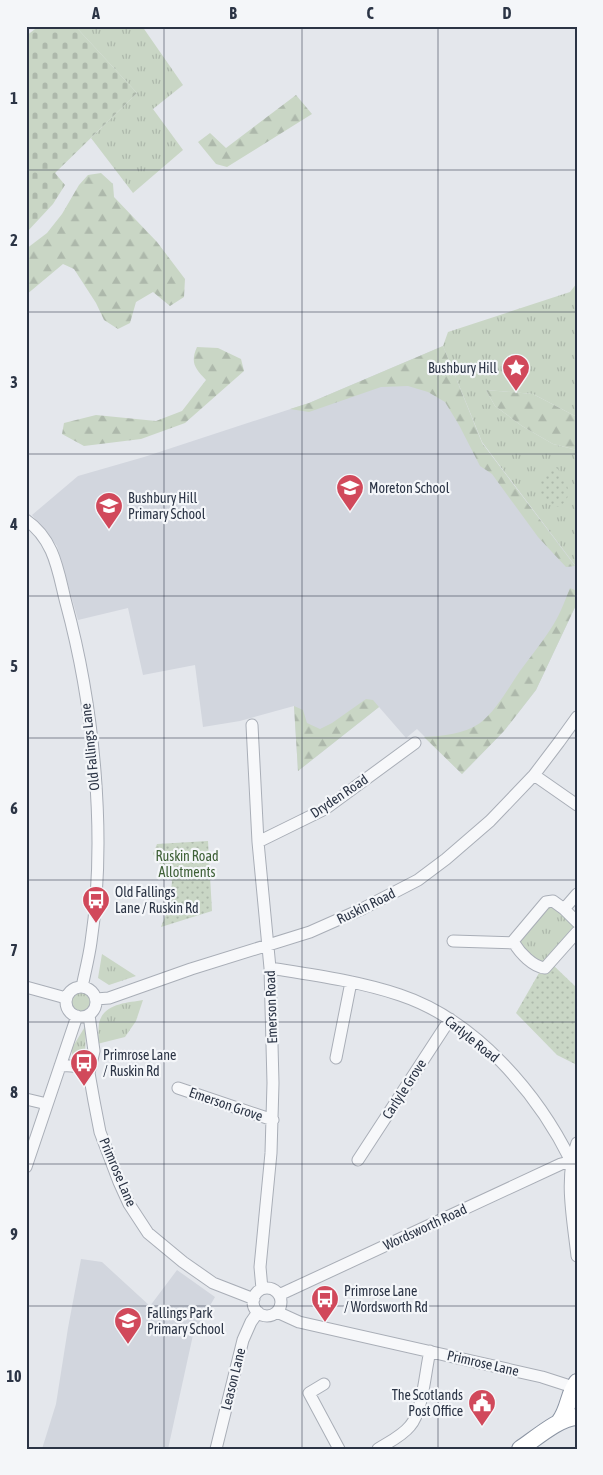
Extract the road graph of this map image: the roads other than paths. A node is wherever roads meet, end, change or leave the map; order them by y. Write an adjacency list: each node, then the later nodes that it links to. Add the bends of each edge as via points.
1 (26, 520): 17 (street, Old Fallings Lane, via 44,536 55,561 76,642 90,727 97,864 91,942)
2 (577, 717): 5 (street, Ruskin Road)
3 (252, 725): 7 (street, Emerson Road)
4 (415, 743): 7 (street, Dryden Road, via 326,809)
5 (534, 774): 6 (street); 14 (street, Ruskin Road, via 490,821 418,880 362,910)
6 (577, 805)
7 (258, 842): 14 (street, Emerson Road)
8 (577, 894): 9 (street)
9 (564, 909): 10 (street); 13 (street, via 554,902 546,902)
10 (577, 922)
11 (577, 932): 13 (street, via 545,968 537,966)
12 (453, 941): 13 (street)
13 (514, 943)
14 (268, 946): 15 (street, Emerson Road); 20 (street, Ruskin Road, via 109,998)
15 (270, 968): 16 (street, Carlyle Road); 29 (street, Emerson Road)
16 (351, 982): 22 (street, Carlyle Road, via 402,996); 23 (street)
17 (82, 986): 19 (street, via 72,989); 20 (street, via 91,990)
18 (26, 987): 19 (street)
19 (66, 998): 21 (street, via 67,1007 73,1014)
20 (96, 999): 21 (street, via 95,1008)
21 (83, 1015): 24 (street); 25 (street, Primrose Lane, via 94,1051)
22 (450, 1019): 31 (street, Carlyle Grove); 32 (street, Carlyle Road, via 508,1068 530,1094)
23 (336, 1058)
24 (60, 1066): 25 (street, via 78,1066); 28 (street)
25 (89, 1073): 37 (street, Primrose Lane, via 100,1132 137,1218 153,1237 213,1283)
26 (178, 1088): 29 (street, Emerson Grove)
27 (26, 1099): 28 (street)
28 (47, 1104): 33 (street)
29 (273, 1120): 35 (street, Emerson Road, via 260,1267)
30 (577, 1143): 32 (street)
31 (358, 1160)
32 (574, 1160): 34 (street, via 570,1181); 36 (street, Wordsworth Road)
33 (26, 1167)
34 (577, 1256)
35 (262, 1289): 36 (street, via 270,1288); 37 (street)
36 (279, 1295): 39 (street, via 282,1302)
37 (254, 1299): 38 (street)
38 (258, 1312): 39 (street, via 271,1316); 43 (street, Leason Lane, via 243,1340)
39 (277, 1312): 40 (street, Primrose Lane, via 299,1322)
40 (430, 1352): 42 (street, Primrose Lane, via 542,1377); 45 (street, via 413,1420 402,1434)
41 (324, 1384): 44 (street, via 309,1394)
42 (575, 1400): 46 (highway, via 559,1422)
43 (216, 1449)
44 (339, 1449)
45 (378, 1449)
46 (520, 1449)

